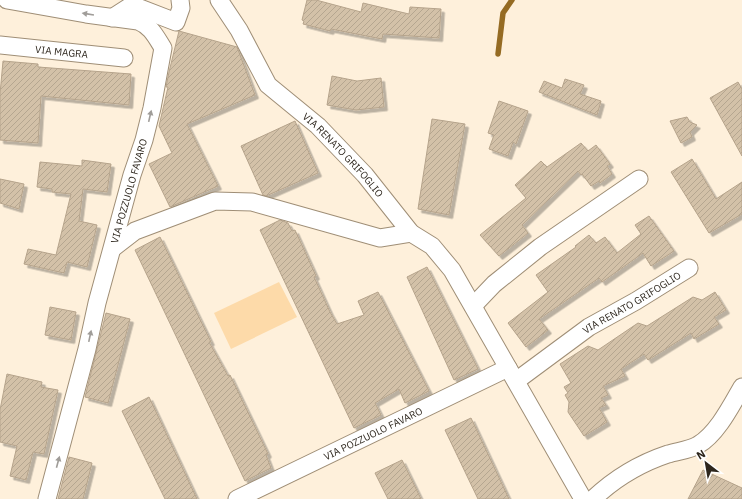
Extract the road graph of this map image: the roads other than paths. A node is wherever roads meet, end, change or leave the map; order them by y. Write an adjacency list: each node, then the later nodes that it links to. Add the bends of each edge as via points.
1 (2, 0): 5 (street)
2 (7, 0): 6 (street, VIA POZZUOLO FAVARO, one-way to 2)
3 (180, 0): 6 (street, via 181,8 176,22 132,4)
4 (219, 0): 10 (street, VIA RENATO GRIFOGLIO, via 239,30 268,85 323,132 365,175)
5 (0, 4)
6 (112, 18): 11 (street, VIA POZZUOLO FAVARO, one-way to 6, via 144,140 163,48 145,23)
7 (0, 45): 8 (street, VIA MAGRA)
8 (124, 58)
9 (639, 180): 13 (street, via 540,247 494,284)
10 (411, 233): 11 (street, via 380,238 252,202 215,201 135,231); 13 (street, VIA RENATO GRIFOGLIO, via 432,246 452,270)
11 (113, 248): 16 (street, VIA POZZUOLO FAVARO, one-way to 11)
12 (690, 268): 14 (street, VIA RENATO GRIFOGLIO)
13 (473, 306): 14 (street, VIA RENATO GRIFOGLIO)
14 (512, 374): 17 (street, VIA POZZUOLO FAVARO); 18 (street, VIA RENATO GRIFOGLIO)
15 (742, 387): 19 (street, via 713,434 697,446 668,454 637,467 606,486)
16 (47, 499)
17 (237, 499)
18 (583, 499)
19 (593, 499)

